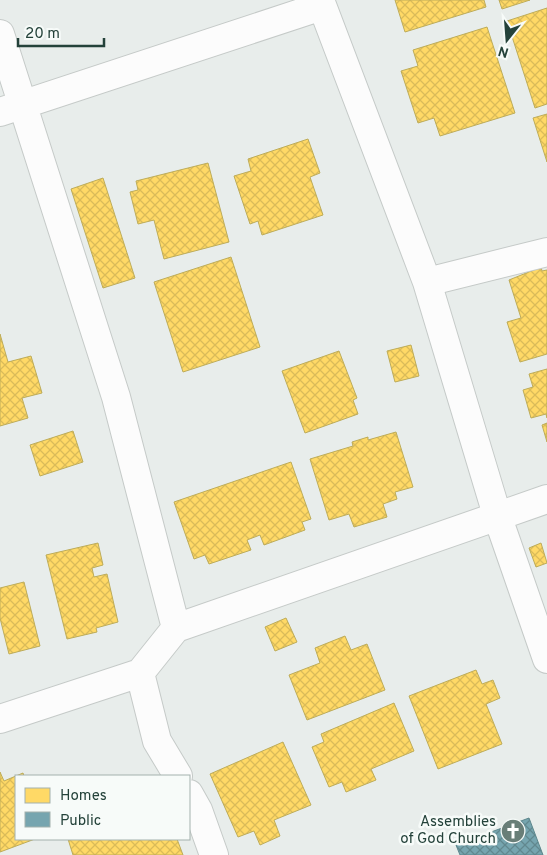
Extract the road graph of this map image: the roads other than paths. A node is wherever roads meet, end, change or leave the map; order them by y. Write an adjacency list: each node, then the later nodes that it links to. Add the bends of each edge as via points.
1 (321, 3): 3 (street); 5 (street)
2 (0, 34): 3 (street)
3 (12, 109): 8 (street, via 116,397)
4 (547, 252): 5 (street)
5 (427, 282): 7 (street)
6 (547, 499): 7 (street)
7 (497, 515): 8 (street); 9 (street)
8 (176, 628): 10 (street)
9 (547, 659)
10 (140, 673): 11 (street); 12 (street, via 157,741)
11 (0, 719)
12 (177, 775)
13 (190, 796): 14 (street)
14 (214, 855)

